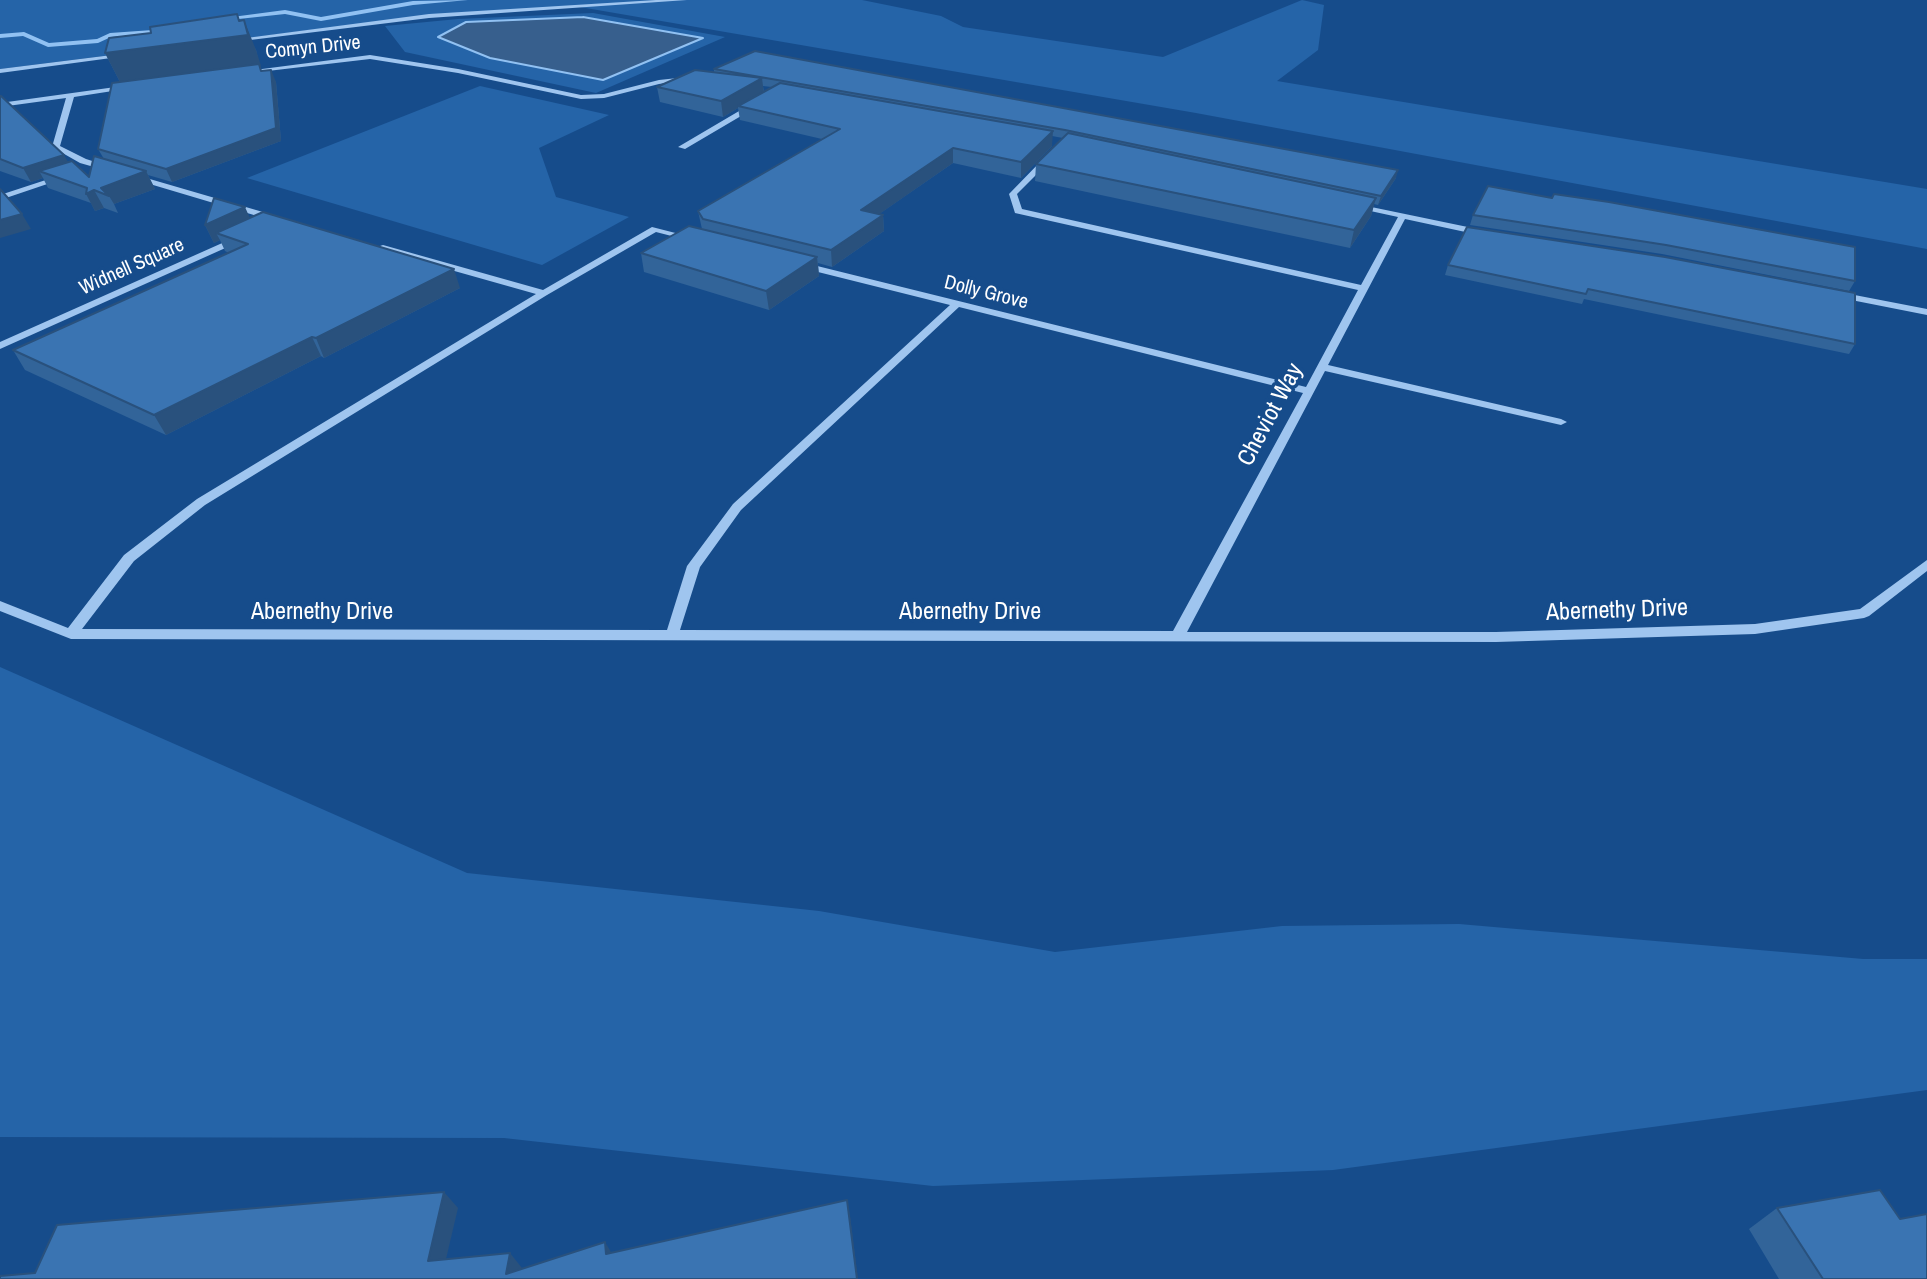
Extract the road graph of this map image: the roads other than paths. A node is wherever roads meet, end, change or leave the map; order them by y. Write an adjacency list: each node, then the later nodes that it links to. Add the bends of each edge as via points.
1 (684, 0): 2 (street, via 442,15)
2 (223, 41)
3 (134, 53): 4 (street)
4 (0, 71)
5 (225, 75): 6 (street, Comyn Drive, via 370,57 581,97)
6 (690, 79)
7 (147, 85): 8 (street)
8 (71, 94): 10 (street); 13 (street, via 56,147)
9 (765, 100): 11 (street)
10 (0, 105)
11 (682, 147)
12 (1054, 153): 29 (street, via 1013,194 1018,211)
13 (100, 166): 14 (street); 15 (street)
14 (86, 171)
15 (115, 171)
16 (71, 175): 18 (street)
17 (130, 175): 21 (street)
18 (0, 198)
19 (1341, 202): 20 (street)
20 (1403, 215): 25 (street); 29 (street, Cheviot Way)
21 (279, 220): 22 (street); 23 (street)
22 (294, 224)
23 (265, 227)
24 (250, 233): 34 (street, Widnell Square)
25 (1496, 235)
26 (701, 240): 30 (street, via 655,229)
27 (367, 244): 30 (street)
28 (791, 262): 32 (street, Dolly Grove)
29 (1363, 288): 35 (street, Cheviot Way)
30 (544, 293): 40 (street, via 201,502 129,558)
31 (1833, 294): 33 (street)
32 (957, 304): 36 (street, Dolly Grove); 42 (street, via 737,507 694,566)
33 (1927, 312)
34 (0, 346)
35 (1322, 367): 36 (street, Cheviot Way); 37 (street)
36 (1309, 391): 41 (street, Cheviot Way)
37 (1561, 422)
38 (1927, 564): 41 (street, Abernethy Drive, via 1864,613 1755,629 1496,637)
39 (0, 606): 40 (street, Abernethy Drive)
40 (71, 634): 42 (street, Abernethy Drive)
41 (1179, 634): 42 (street, Abernethy Drive)
42 (672, 635)

